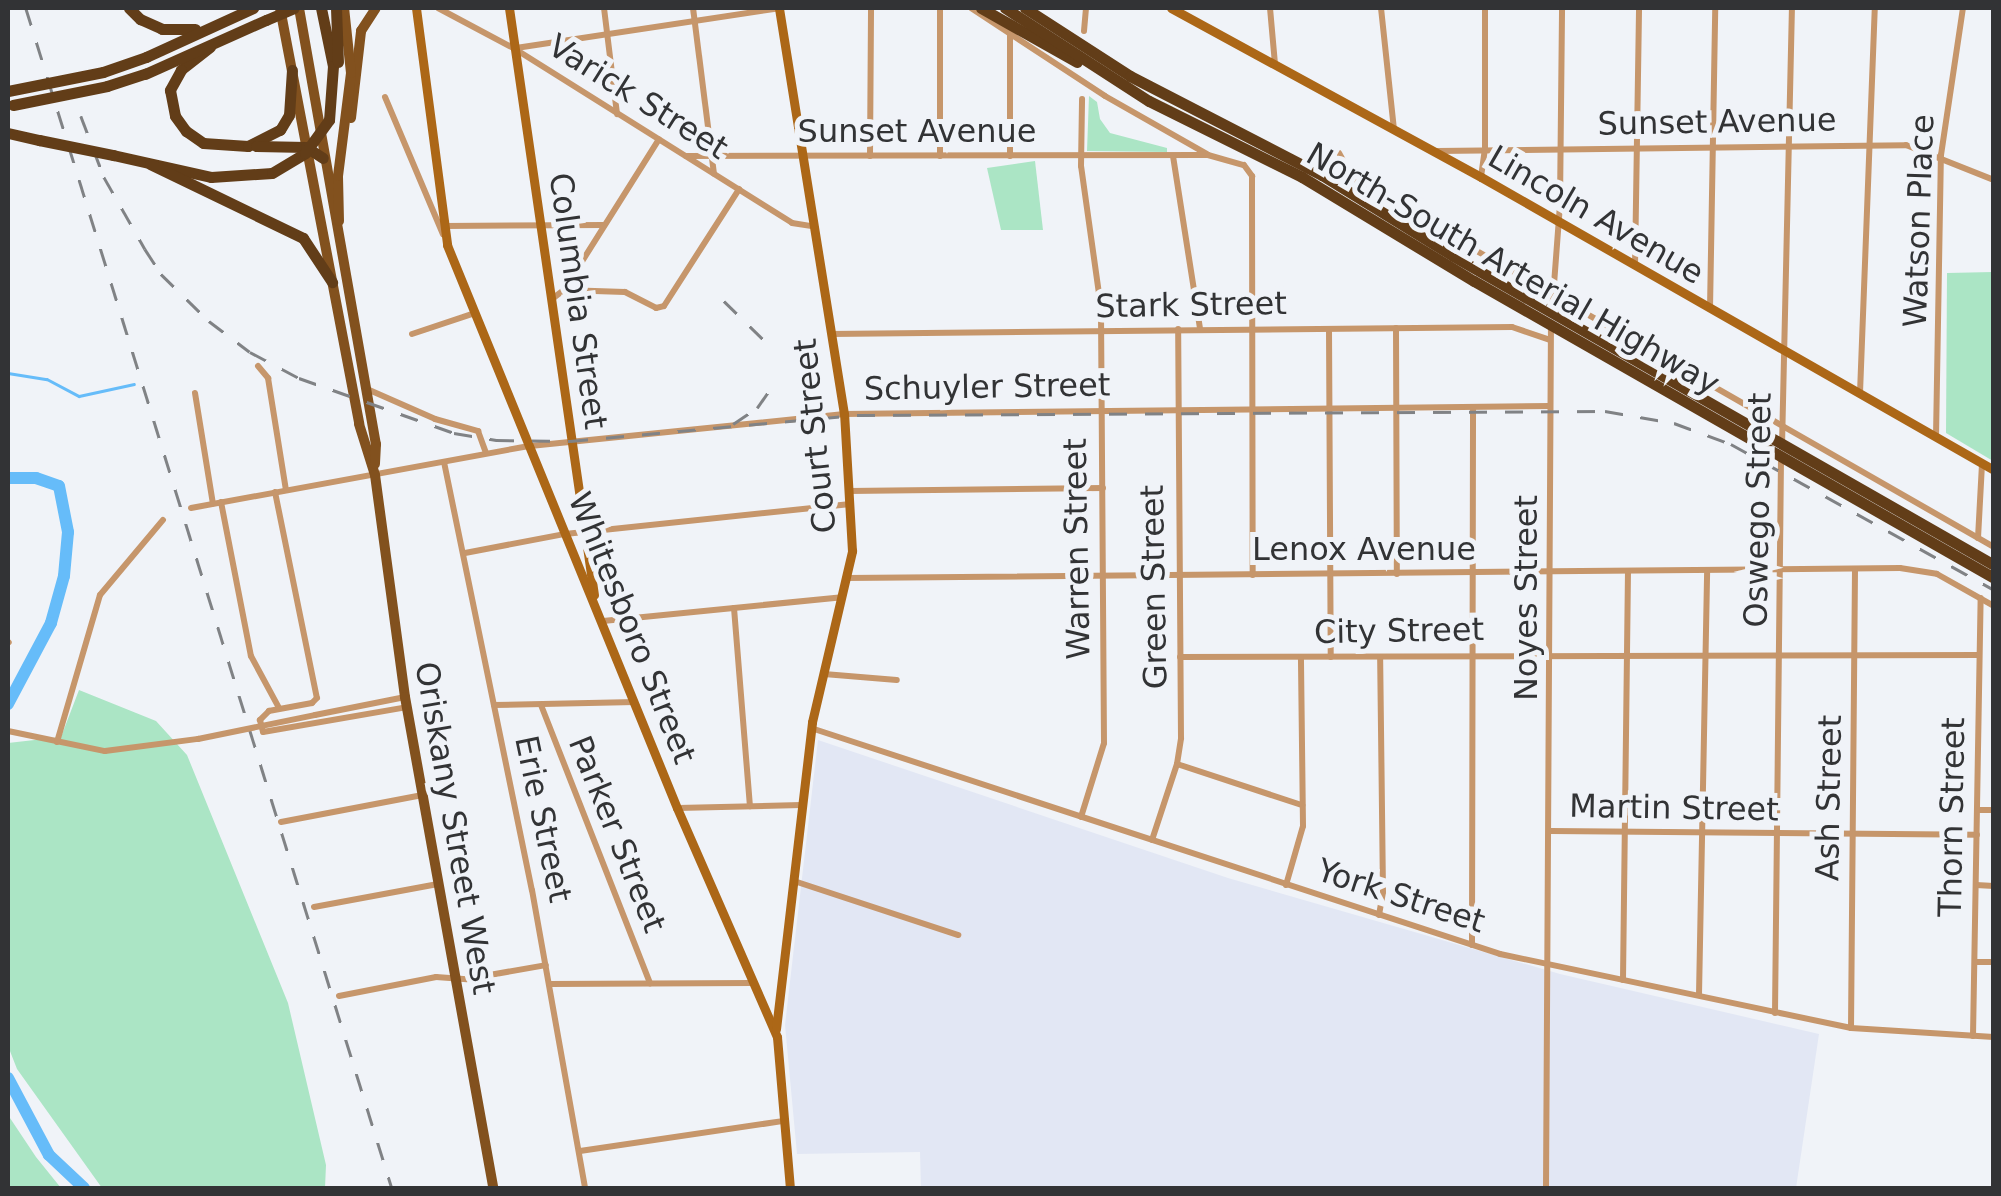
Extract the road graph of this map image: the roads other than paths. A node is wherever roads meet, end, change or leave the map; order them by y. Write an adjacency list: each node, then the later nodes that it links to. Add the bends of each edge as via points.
1 (129, 8): 33 (highway, via 170,32)
2 (254, 8): 33 (highway)
3 (280, 8): 41 (main road, Oriskany Street West)
4 (296, 8): 38 (highway, bridge); 72 (main road, Oriskany Street West)
5 (321, 8): 47 (highway, via 333,66)
6 (336, 8): 47 (highway, via 338,86)
7 (344, 8): 50 (main road, via 351,73)
8 (376, 8): 50 (main road, via 361,31 356,100)
9 (416, 8): 81 (street)
10 (438, 8): 39 (street, Varick Street)
11 (508, 8): 39 (street, Columbia Street)
12 (604, 8): 37 (street)
13 (692, 8): 34 (street)
14 (779, 8): 34 (street); 65 (street, Court Street)
15 (871, 8): 66 (street)
16 (940, 8): 67 (street)
17 (970, 8): 36 (street)
18 (981, 8): 45 (highway)
19 (1005, 8): 45 (highway, North-South Arterial Highway)
20 (1025, 8): 92 (highway, North-South Arterial Highway, via 1130,76 1322,175)
21 (1086, 8): 35 (street)
22 (1171, 8): 40 (street, Lincoln Avenue)
23 (1270, 8): 40 (street)
24 (1381, 8): 48 (street)
25 (1485, 8): 59 (street)
26 (1562, 8): 58 (street, Noyes Street)
27 (1639, 8): 56 (street)
28 (1715, 8): 57 (street)
29 (1792, 8): 55 (street, Oswego Street)
30 (1875, 8): 52 (street)
31 (1954, 8): 32 (street)
32 (1963, 8): 71 (street, Watson Place)
33 (228, 19): 43 (highway, bridge, via 102,72)
34 (695, 22): 37 (street); 64 (street)
35 (1084, 31)
36 (1010, 33): 62 (street); 68 (street)
37 (608, 34): 39 (street); 46 (street)
38 (210, 47): 43 (highway, bridge, via 108,86); 53 (highway, via 176,76 170,90 175,116 203,143)
39 (515, 49): 46 (street, Varick Street); 79 (street, Columbia Street)
40 (1275, 64): 48 (street, Lincoln Avenue)
41 (292, 70): 53 (highway, via 285,124); 54 (main road, Oriskany Street West)
42 (385, 97): 83 (street, Whitesboro Street)
43 (9, 98)
44 (1082, 98): 69 (street, Warren Street)
45 (1149, 101): 92 (highway, North-South Arterial Highway, via 1302,177)
46 (617, 114): 51 (street, Varick Street)
47 (329, 120): 73 (highway, bridge, via 305,153 272,173 211,176)
48 (1394, 129): 60 (street, Lincoln Avenue)
49 (8, 133): 73 (highway, bridge)
50 (343, 138): 84 (main road)
51 (659, 139): 63 (street, Varick Street); 80 (street)
52 (1868, 145): 55 (street, Sunset Avenue); 71 (street, Sunset Avenue, via 1906,145); 106 (street)
53 (248, 146): 54 (highway)
54 (306, 146): 72 (highway); 86 (main road, Oriskany Street West)
55 (1788, 147): 57 (street, Sunset Avenue); 102 (street, Oswego Street)
56 (1637, 148): 57 (street, Sunset Avenue); 58 (street, Sunset Avenue); 85 (street)
57 (1713, 148): 90 (street)
58 (1560, 149): 59 (street, Sunset Avenue); 78 (street, Noyes Street)
59 (1485, 150): 60 (street, Sunset Avenue); 75 (street)
60 (1434, 151): 75 (street, Lincoln Avenue)
61 (1339, 152): 88 (street, via 1353,178)
62 (1208, 154): 70 (street, Sunset Avenue); 97 (street, via 1244,166 1252,176)
63 (686, 156): 64 (street, Sunset Avenue); 74 (street, Varick Street)
64 (715, 156): 65 (street, Sunset Avenue); 74 (street)
65 (802, 156): 66 (street, Sunset Avenue); 82 (street, Court Street)
66 (870, 156): 67 (street, Sunset Avenue)
67 (940, 156): 68 (street, Sunset Avenue)
68 (1010, 156): 69 (street, Sunset Avenue)
69 (1081, 156): 70 (street, Sunset Avenue); 98 (street, Warren Street)
70 (1173, 156): 96 (street)
71 (1941, 156): 76 (street, Sunset Avenue); 116 (street, Watson Place)
72 (323, 158): 84 (main road, Oriskany Street West)
73 (150, 164): 86 (highway, via 303,238)
74 (714, 174): 77 (street, Varick Street)
75 (1480, 177): 78 (street, Lincoln Avenue)
76 (1994, 180)
77 (739, 189): 82 (street, Varick Street, via 792,224); 87 (street, via 664,306 625,292)
78 (1559, 222): 85 (street, Lincoln Avenue); 88 (street, Noyes Street)
79 (541, 225): 80 (street); 81 (street); 89 (street, Columbia Street)
80 (605, 225): 87 (street)
81 (445, 226): 83 (street)
82 (812, 226): 100 (street, Court Street)
83 (448, 244): 91 (street, Whitesboro Street)
84 (340, 252): 104 (main road, Oriskany Street West)
85 (1635, 266): 90 (street, Lincoln Avenue)
86 (332, 282): 124 (main road, Oriskany Street West)
87 (564, 290): 89 (street)
88 (1553, 294): 92 (street, Noyes Street); 115 (street)
89 (552, 299): 117 (street, Columbia Street)
90 (1710, 309): 102 (street, Lincoln Avenue)
91 (475, 313): 99 (street); 118 (street, Whitesboro Street)
92 (1551, 319): 101 (street, Noyes Street); 119 (highway, North-South Arterial Highway)
93 (1330, 328): 94 (street, Stark Street); 97 (street, Stark Street); 110 (street)
94 (1396, 328): 101 (street, Stark Street, via 1512,327); 109 (street)
95 (1178, 329): 96 (street, Stark Street); 98 (street, Stark Street); 111 (street, Green Street)
96 (1200, 329): 97 (street, Stark Street)
97 (1252, 330): 112 (street)
98 (1101, 331): 100 (street, Stark Street); 113 (street, Warren Street)
99 (412, 334)
100 (830, 334): 114 (street, Court Street)
101 (1550, 340): 107 (street, Noyes Street)
102 (1786, 352): 106 (street, Lincoln Avenue); 115 (street, Oswego Street)
103 (258, 366): 126 (street, via 268,378)
104 (366, 389): 120 (street, via 478,431); 124 (main road, Oriskany Street West)
105 (195, 393): 129 (street)
106 (1860, 395): 116 (street, Lincoln Avenue)
107 (1550, 406): 108 (street, Schuyler Street); 143 (street, Noyes Street)
108 (1473, 407): 109 (street, Schuyler Street); 146 (street)
109 (1398, 408): 110 (street, Schuyler Street); 145 (street)
110 (1328, 409): 112 (street, Schuyler Street); 144 (street)
111 (1177, 410): 112 (street, Schuyler Street); 113 (street, Schuyler Street); 149 (street, Green Street)
112 (1253, 410): 147 (street)
113 (1102, 411): 114 (street, Schuyler Street); 125 (street, Warren Street)
114 (844, 414): 117 (street, Schuyler Street); 127 (street, Court Street)
115 (1784, 427): 119 (street, Oswego Street); 135 (street)
116 (1936, 437): 122 (street, Lincoln Avenue)
117 (573, 440): 118 (street, Schuyler Street); 133 (street, Columbia Street)
118 (530, 446): 120 (street, Schuyler Street); 134 (street, Whitesboro Street)
119 (1782, 450): 138 (highway, North-South Arterial Highway); 140 (street, Oswego Street); 151 (highway, North-South Arterial Highway)
120 (486, 454): 121 (street, Schuyler Street)
121 (444, 462): 124 (street, Schuyler Street); 137 (street, Erie Street)
122 (1982, 463): 123 (street, Lincoln Avenue); 135 (street)
123 (1994, 470)
124 (375, 475): 126 (street, Schuyler Street); 171 (main road, Oriskany Street West)
125 (1102, 488): 127 (street); 148 (street, Warren Street)
126 (286, 490): 128 (street, Schuyler Street)
127 (850, 491): 130 (street, Court Street)
128 (275, 492): 129 (street, Schuyler Street); 175 (street, via 317,698)
129 (217, 503): 131 (street, Schuyler Street); 175 (street, via 251,656)
130 (850, 504): 133 (street); 150 (street, Court Street)
131 (192, 508)
132 (163, 520): 178 (street, via 100,595)
133 (587, 532): 134 (street); 154 (street, Columbia Street)
134 (565, 534): 137 (street); 154 (street, Whitesboro Street)
135 (1978, 538): 136 (street)
136 (1994, 547)
137 (465, 554): 174 (street, Erie Street)
138 (1994, 565)
139 (1855, 569): 140 (street, Lenox Avenue); 153 (street, Lenox Avenue, via 1926,571); 164 (street, Ash Street)
140 (1779, 570): 141 (street, Lenox Avenue); 159 (street, Oswego Street)
141 (1707, 571): 142 (street, Lenox Avenue); 158 (street)
142 (1628, 572): 143 (street, Lenox Avenue); 163 (street)
143 (1551, 573): 146 (street, Lenox Avenue); 160 (street, Noyes Street)
144 (1330, 574): 145 (street, Lenox Avenue); 147 (street, Lenox Avenue); 166 (street)
145 (1397, 574): 146 (street, Lenox Avenue)
146 (1475, 574): 162 (street)
147 (1253, 575): 149 (street, Lenox Avenue)
148 (1102, 576): 149 (street, Lenox Avenue); 150 (street, Lenox Avenue); 187 (street, Warren Street, via 1104,744)
149 (1178, 576): 165 (street, Green Street)
150 (846, 578): 152 (street, Court Street)
151 (1994, 578)
152 (842, 598): 156 (street); 169 (street, Court Street)
153 (1981, 598): 155 (street, Lenox Avenue); 161 (street, Thorn Street)
154 (594, 602): 157 (street, Whitesboro Street)
155 (1994, 606)
156 (734, 608): 157 (street); 183 (street)
157 (603, 621): 172 (street, Whitesboro Street)
158 (1704, 654): 159 (street, City Street); 163 (street, City Street); 191 (street)
159 (1780, 654): 164 (street, City Street); 192 (street, Oswego Street)
160 (1552, 655): 162 (street, City Street); 163 (street, City Street); 189 (street, Noyes Street)
161 (1978, 655): 164 (street, City Street); 185 (street, Thorn Street)
162 (1476, 656): 167 (street, City Street); 204 (street)
163 (1628, 656): 190 (street)
164 (1857, 656): 193 (street, Ash Street)
165 (1180, 657): 168 (street, City Street); 179 (street, Green Street)
166 (1331, 657): 167 (street, City Street); 168 (street, City Street)
167 (1380, 657): 202 (street)
168 (1302, 658): 182 (street)
169 (824, 674): 170 (street); 176 (street, Court Street)
170 (897, 680)
171 (406, 702): 175 (street, via 262,732 262,715); 178 (street, bridge, via 127,751); 180 (main road, Oriskany Street West)
172 (635, 702): 173 (street); 184 (street, Whitesboro Street)
173 (541, 704): 174 (street); 211 (street, Parker Street)
174 (494, 705): 207 (street, Erie Street)
175 (280, 709)
176 (811, 728): 181 (street, Court Street); 187 (street, York Street)
177 (10, 731): 178 (street)
178 (56, 742)
179 (1177, 764): 182 (street); 195 (street, Green Street)
180 (423, 794): 188 (street); 197 (main road, Oriskany Street West)
181 (801, 805): 183 (street); 196 (street, Court Street)
182 (1302, 805): 198 (street, via 1302,838)
183 (750, 806): 184 (street)
184 (677, 808): 212 (street, Whitesboro Street)
185 (1977, 810): 186 (street); 194 (street, Thorn Street)
186 (1994, 810)
187 (1080, 817): 195 (street, York Street)
188 (281, 822)
189 (1551, 831): 190 (street, Martin Street); 208 (street, Noyes Street)
190 (1626, 831): 191 (street, Martin Street); 210 (street)
191 (1702, 831): 192 (street, Martin Street); 215 (street)
192 (1778, 834): 193 (street, Martin Street); 216 (street, Oswego Street)
193 (1854, 834): 194 (street, Martin Street); 217 (street, Ash Street)
194 (1977, 835): 199 (street, Thorn Street)
195 (1152, 840): 198 (street, York Street)
196 (792, 881): 203 (street); 219 (street, Court Street)
197 (439, 884): 201 (street); 209 (main road, Oriskany Street West)
198 (1286, 885): 202 (street, York Street)
199 (1976, 886): 200 (street); 205 (street, Thorn Street)
200 (1994, 886)
201 (314, 907)
202 (1379, 915): 204 (street, York Street)
203 (958, 934)
204 (1472, 944): 208 (street, York Street)
205 (1975, 962): 206 (street); 218 (street, Thorn Street)
206 (1994, 962)
207 (546, 965): 209 (street); 213 (street, Erie Street)
208 (1549, 965): 210 (street, York Street); 226 (street, Noyes Street)
209 (457, 978): 214 (street); 223 (main road, Oriskany Street West)
210 (1623, 980): 215 (street, York Street)
211 (650, 982): 212 (street); 213 (street)
212 (752, 982): 219 (street, Whitesboro Street)
213 (550, 984): 222 (street, Erie Street)
214 (339, 996)
215 (1699, 996): 216 (street, York Street)
216 (1775, 1014): 217 (street, York Street)
217 (1851, 1028): 218 (street, York Street)
218 (1973, 1036): 220 (street, York Street)
219 (777, 1037): 221 (street, Whitesboro Street)
220 (1994, 1037)
221 (784, 1120): 222 (street); 225 (street, Whitesboro Street)
222 (580, 1150): 224 (street, Erie Street)
223 (493, 1188)
224 (585, 1188)
225 (790, 1188)
226 (1546, 1188)

